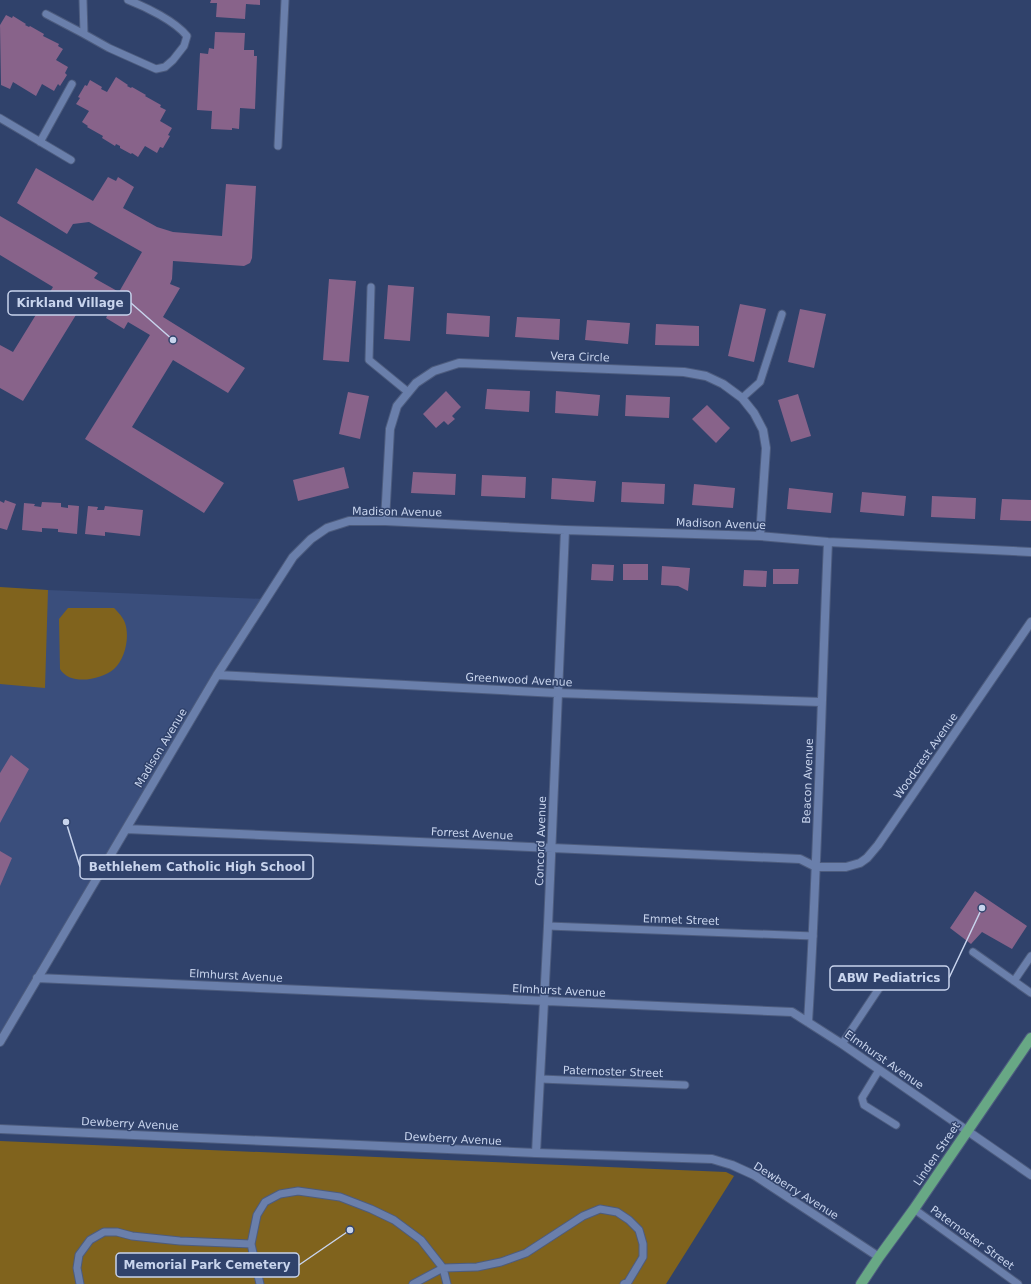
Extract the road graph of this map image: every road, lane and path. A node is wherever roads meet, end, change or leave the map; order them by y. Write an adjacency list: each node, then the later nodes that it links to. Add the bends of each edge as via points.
1 (83, 0): 5 (lane)
2 (128, 0): 5 (lane, via 181,28 187,36 184,46 165,67 156,69 108,48)
3 (285, 0): 9 (lane)
4 (46, 14): 5 (lane)
5 (84, 34)
6 (72, 84): 8 (lane)
7 (0, 118): 8 (lane)
8 (40, 142): 10 (lane)
9 (278, 146)
10 (71, 160)
11 (371, 287): 13 (lane, via 369,360)
12 (782, 314): 14 (lane, via 760,382)
13 (408, 392): 14 (street, Vera Circle, via 434,371 459,363 684,372 706,376 723,384); 15 (street, Vera Circle, via 397,406 390,429)
14 (742, 398): 17 (street, Vera Circle, via 763,430 766,448)
15 (385, 521): 16 (street, Madison Avenue); 21 (street, Madison Avenue, via 349,521 327,528 311,539 293,557)
16 (565, 530): 17 (street, Madison Avenue); 22 (street, Concord Avenue)
17 (760, 536): 18 (street, Madison Avenue)
18 (828, 542): 19 (street, Madison Avenue); 23 (street, Beacon Avenue)
19 (1031, 552)
20 (1031, 622): 26 (street, Woodcrest Avenue, via 867,858 846,867)
21 (217, 675): 22 (street, Greenwood Avenue); 24 (street, Madison Avenue)
22 (557, 693): 23 (street, Greenwood Avenue); 25 (street, Concord Avenue)
23 (821, 702): 26 (street, Beacon Avenue)
24 (126, 829): 25 (street, Forrest Avenue); 32 (street, Madison Avenue)
25 (551, 849): 26 (street, Forrest Avenue, via 800,859); 27 (street, Concord Avenue)
26 (816, 867): 28 (street, Beacon Avenue)
27 (548, 926): 28 (lane, Emmet Street); 35 (street, Concord Avenue)
28 (813, 936): 36 (street, Beacon Avenue)
29 (973, 952): 33 (lane)
30 (1031, 956): 33 (lane)
31 (890, 972): 39 (lane)
32 (37, 978): 35 (street, Elmhurst Avenue); 38 (street, Madison Avenue)
33 (1014, 981): 34 (lane)
34 (1031, 993)
35 (544, 1001): 36 (street, Elmhurst Avenue, via 792,1012); 41 (street, Concord Avenue)
36 (808, 1022): 39 (street, Elmhurst Avenue)
37 (1031, 1038): 45 (main road, Linden Street)
38 (0, 1042)
39 (842, 1044): 40 (street, Elmhurst Avenue)
40 (880, 1070): 43 (lane, via 862,1098 864,1105); 45 (street, Elmhurst Avenue)
41 (541, 1079): 42 (lane, Paternoster Street); 46 (street, Concord Avenue)
42 (685, 1085)
43 (896, 1125)
44 (0, 1129): 46 (street, Dewberry Avenue)
45 (967, 1131): 47 (street, Elmhurst Avenue); 48 (main road, Linden Street)
46 (536, 1153): 50 (street, Dewberry Avenue, via 712,1159 732,1165 754,1175)
47 (1031, 1175)
48 (914, 1209): 50 (main road, Linden Street); 58 (lane, Paternoster Street)
49 (251, 1244): 51 (lane, via 257,1215 265,1202 280,1194 298,1191 340,1197 394,1220 421,1240); 52 (lane, via 180,1241 104,1232 90,1240 78,1255); 53 (lane)
50 (879, 1256): 57 (main road, Linden Street)
51 (443, 1268): 54 (lane); 55 (lane); 56 (lane, via 477,1267 526,1253 583,1216 600,1210 617,1212 639,1230 643,1257 628,1282)
52 (80, 1284)
53 (260, 1284)
54 (413, 1284)
55 (447, 1284)
56 (624, 1284)
57 (862, 1284)
58 (1018, 1284)

